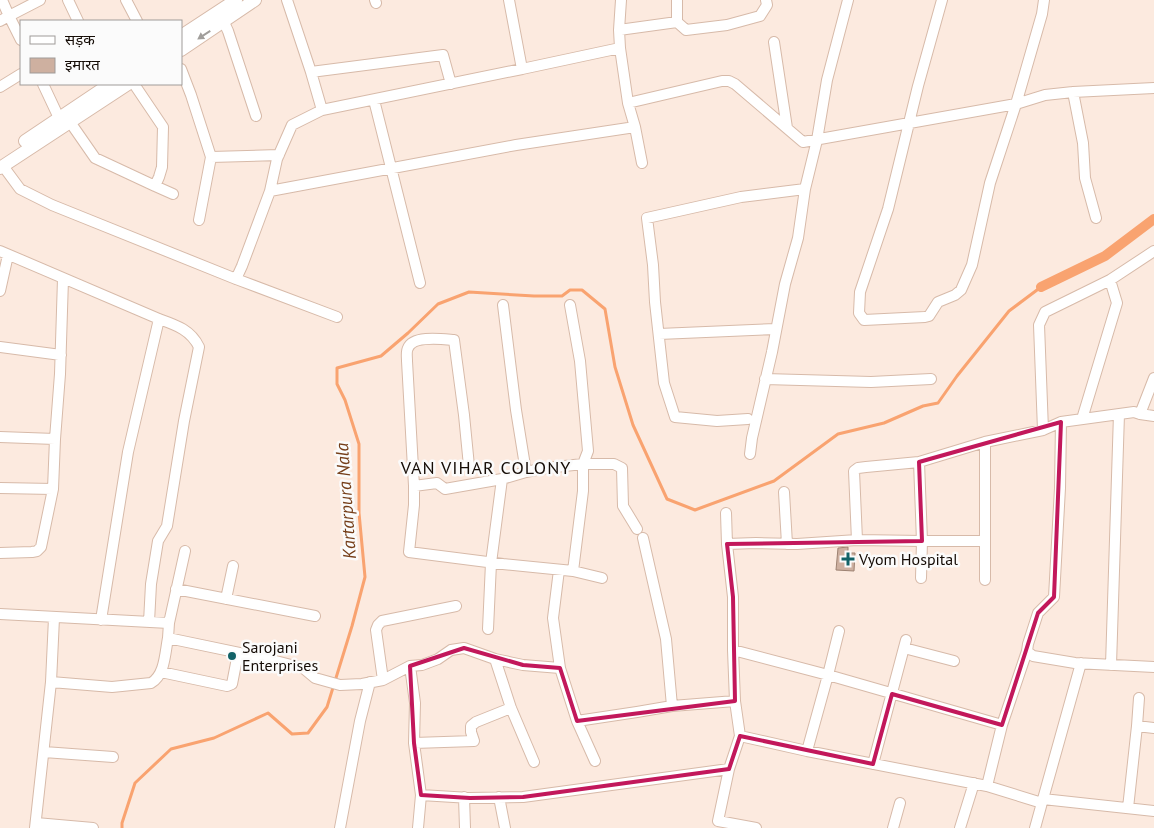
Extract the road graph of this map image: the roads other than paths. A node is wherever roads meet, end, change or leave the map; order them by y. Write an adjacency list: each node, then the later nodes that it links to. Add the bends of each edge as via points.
1 (2, 0): 16 (street)
2 (40, 0): 16 (street)
3 (68, 0): 17 (street)
4 (126, 0): 18 (street)
5 (236, 0): 15 (street)
6 (255, 0): 15 (street)
7 (287, 0): 28 (street)
8 (509, 0): 26 (street)
9 (621, 0): 20 (street)
10 (677, 0): 19 (street)
11 (848, 0): 47 (street, via 827,80)
12 (942, 0): 44 (street)
13 (1044, 0): 40 (street)
14 (769, 2): 19 (street, via 760,16 727,25 686,30)
15 (221, 16): 21 (street); 25 (street, one-way to 25); 42 (street)
16 (4, 19): 22 (street)
17 (78, 20)
18 (136, 20)
19 (677, 22): 20 (street)
20 (619, 30): 24 (street)
21 (182, 36)
22 (20, 39)
23 (774, 42): 46 (street)
24 (620, 48): 26 (street); 39 (street)
25 (182, 49)
26 (522, 69): 30 (street)
27 (182, 72): 49 (street)
28 (311, 72): 30 (street, via 443,55); 41 (street)
29 (20, 75): 35 (street)
30 (451, 84): 38 (street)
31 (44, 85): 43 (street)
32 (108, 85): 43 (street)
33 (126, 85): 43 (street)
34 (135, 85): 53 (street, via 163,127 162,167)
35 (0, 87)
36 (1154, 88): 37 (street)
37 (1073, 92): 40 (street, via 1045,95); 57 (street, via 1083,143 1085,178)
38 (374, 100): 41 (street); 52 (street)
39 (628, 103): 45 (street); 46 (street, via 729,81)
40 (1016, 104): 44 (street); 44 (street, via 990,183 972,265 961,290 938,302 929,316 864,320 859,313 860,292 888,209)
41 (322, 110): 48 (street, via 292,125)
42 (256, 116)
43 (65, 120): 51 (street); 53 (street, via 95,158)
44 (910, 123): 47 (street)
45 (635, 127): 50 (street); 52 (street, via 516,144)
46 (787, 128): 47 (street, via 803,142)
47 (817, 140): 54 (street)
48 (279, 155): 49 (street); 55 (street)
49 (211, 157): 58 (street)
50 (642, 163)
51 (1, 164): 62 (street, via 20,190)
52 (391, 168): 55 (street); 64 (street)
53 (154, 186): 56 (street)
54 (805, 189): 70 (street, via 798,238); 71 (street, via 741,196 647,218)
55 (270, 191): 62 (street)
56 (173, 194)
57 (1096, 218)
58 (199, 220)
59 (1154, 251): 63 (street)
60 (4, 253): 61 (street); 65 (street)
61 (63, 279): 69 (street); 73 (street)
62 (236, 279): 68 (street)
63 (1110, 280): 81 (street, via 1117,303); 83 (street, via 1045,312 1038,325)
64 (420, 283)
65 (0, 291)
66 (503, 305): 91 (street)
67 (570, 305): 89 (street, via 580,361 588,451)
68 (337, 317)
69 (159, 320): 120 (street, via 128,452); 121 (street, via 188,332 199,347 167,526 158,541)
70 (776, 330): 71 (street); 75 (street)
71 (659, 334): 80 (street, via 664,383 674,416 717,421)
72 (0, 347): 73 (street)
73 (61, 355): 85 (street)
74 (1154, 378): 78 (street)
75 (765, 379): 76 (street, via 871,382); 87 (street)
76 (931, 379)
77 (1119, 414): 78 (street); 81 (street); 132 (street)
78 (1140, 414): 79 (street)
79 (1154, 416)
80 (748, 419)
81 (1082, 419): 82 (street)
82 (1061, 422): 83 (street); 127 (street, via 1054,597 1038,613)
83 (1042, 430): 86 (street)
84 (0, 438): 85 (street)
85 (55, 439): 95 (street)
86 (985, 442): 88 (street); 102 (street)
87 (750, 454)
88 (919, 462): 100 (street, via 858,468 854,472); 101 (street)
89 (583, 464): 91 (street); 98 (street, via 614,464 622,468 623,506); 110 (street, via 583,491)
90 (469, 466): 93 (street, via 454,340 423,339 408,348)
91 (526, 472): 92 (street)
92 (502, 480): 93 (street, via 445,489 437,483); 107 (street)
93 (414, 486): 107 (street, via 409,552)
94 (0, 488): 95 (street)
95 (53, 489): 106 (street, via 41,546 37,551)
96 (784, 492): 104 (street)
97 (726, 513): 103 (street)
98 (637, 529)
99 (643, 538): 144 (street, via 666,639)
100 (856, 540): 101 (street); 104 (street)
101 (922, 541): 102 (street); 112 (street)
102 (985, 541): 113 (street)
103 (727, 544): 104 (street); 126 (street, via 733,596)
104 (787, 544)
105 (185, 551): 114 (street)
106 (0, 554)
107 (491, 563): 109 (street); 123 (street)
108 (233, 566): 115 (street)
109 (559, 570): 110 (street); 135 (street, via 553,618)
110 (573, 571): 111 (street)
111 (602, 578)
112 (921, 578)
113 (985, 580)
114 (176, 589): 115 (street); 122 (street)
115 (226, 599): 118 (street)
116 (456, 606): 138 (street, via 382,621 378,625)
117 (0, 614): 119 (street)
118 (315, 616)
119 (54, 618): 120 (street); 139 (street)
120 (101, 620): 121 (street)
121 (149, 622): 122 (street)
122 (169, 623): 125 (street)
123 (488, 629)
124 (839, 631): 137 (street)
125 (168, 638): 128 (street); 136 (street)
126 (733, 650): 137 (street); 143 (street)
127 (1027, 651): 131 (street, via 1033,656); 147 (street)
128 (238, 653): 136 (street, via 232,684 226,686); 140 (street, via 302,668 315,678 340,685)
129 (495, 659): 133 (street, via 464,648 451,650 422,665); 135 (street); 145 (street)
130 (954, 661): 141 (street, via 905,644)
131 (1081, 663): 132 (street); 164 (street)
132 (1111, 665): 134 (street)
133 (410, 666): 138 (street); 151 (street, via 415,703)
134 (1154, 667)
135 (560, 668): 146 (street)
136 (161, 672): 139 (street, via 151,683 112,687)
137 (828, 675): 141 (street); 152 (street)
138 (383, 680): 140 (street)
139 (51, 682): 153 (street)
140 (370, 682): 171 (street)
141 (892, 694): 147 (street); 157 (street)
142 (1139, 698): 148 (street)
143 (735, 701): 144 (street); 150 (street)
144 (672, 706): 146 (street)
145 (511, 708): 151 (street, via 471,726 474,742); 156 (street)
146 (577, 721): 155 (street)
147 (1002, 725): 160 (street)
148 (1136, 726): 149 (street); 166 (street)
149 (1154, 728)
150 (740, 736): 152 (street); 158 (street)
151 (414, 743): 161 (street)
152 (807, 751): 157 (street)
153 (44, 752): 154 (street); 169 (street)
154 (113, 758)
155 (595, 761)
156 (534, 762)
157 (873, 764): 159 (street)
158 (729, 769): 163 (street, via 523,797); 168 (street)
159 (974, 783): 160 (street); 177 (street)
160 (987, 786): 164 (street)
161 (421, 795): 162 (street); 172 (street)
162 (464, 797): 163 (street); 173 (street)
163 (498, 797): 174 (street)
164 (1042, 801): 166 (street); 178 (street)
165 (900, 804): 176 (street)
166 (1128, 808): 167 (street)
167 (1154, 811)
168 (718, 825): 175 (street)
169 (36, 826): 170 (street)
170 (93, 828)
171 (340, 828)
172 (418, 828)
173 (465, 828)
174 (505, 828)
175 (756, 828)
176 (893, 828)
177 (960, 828)
178 (1035, 828)

